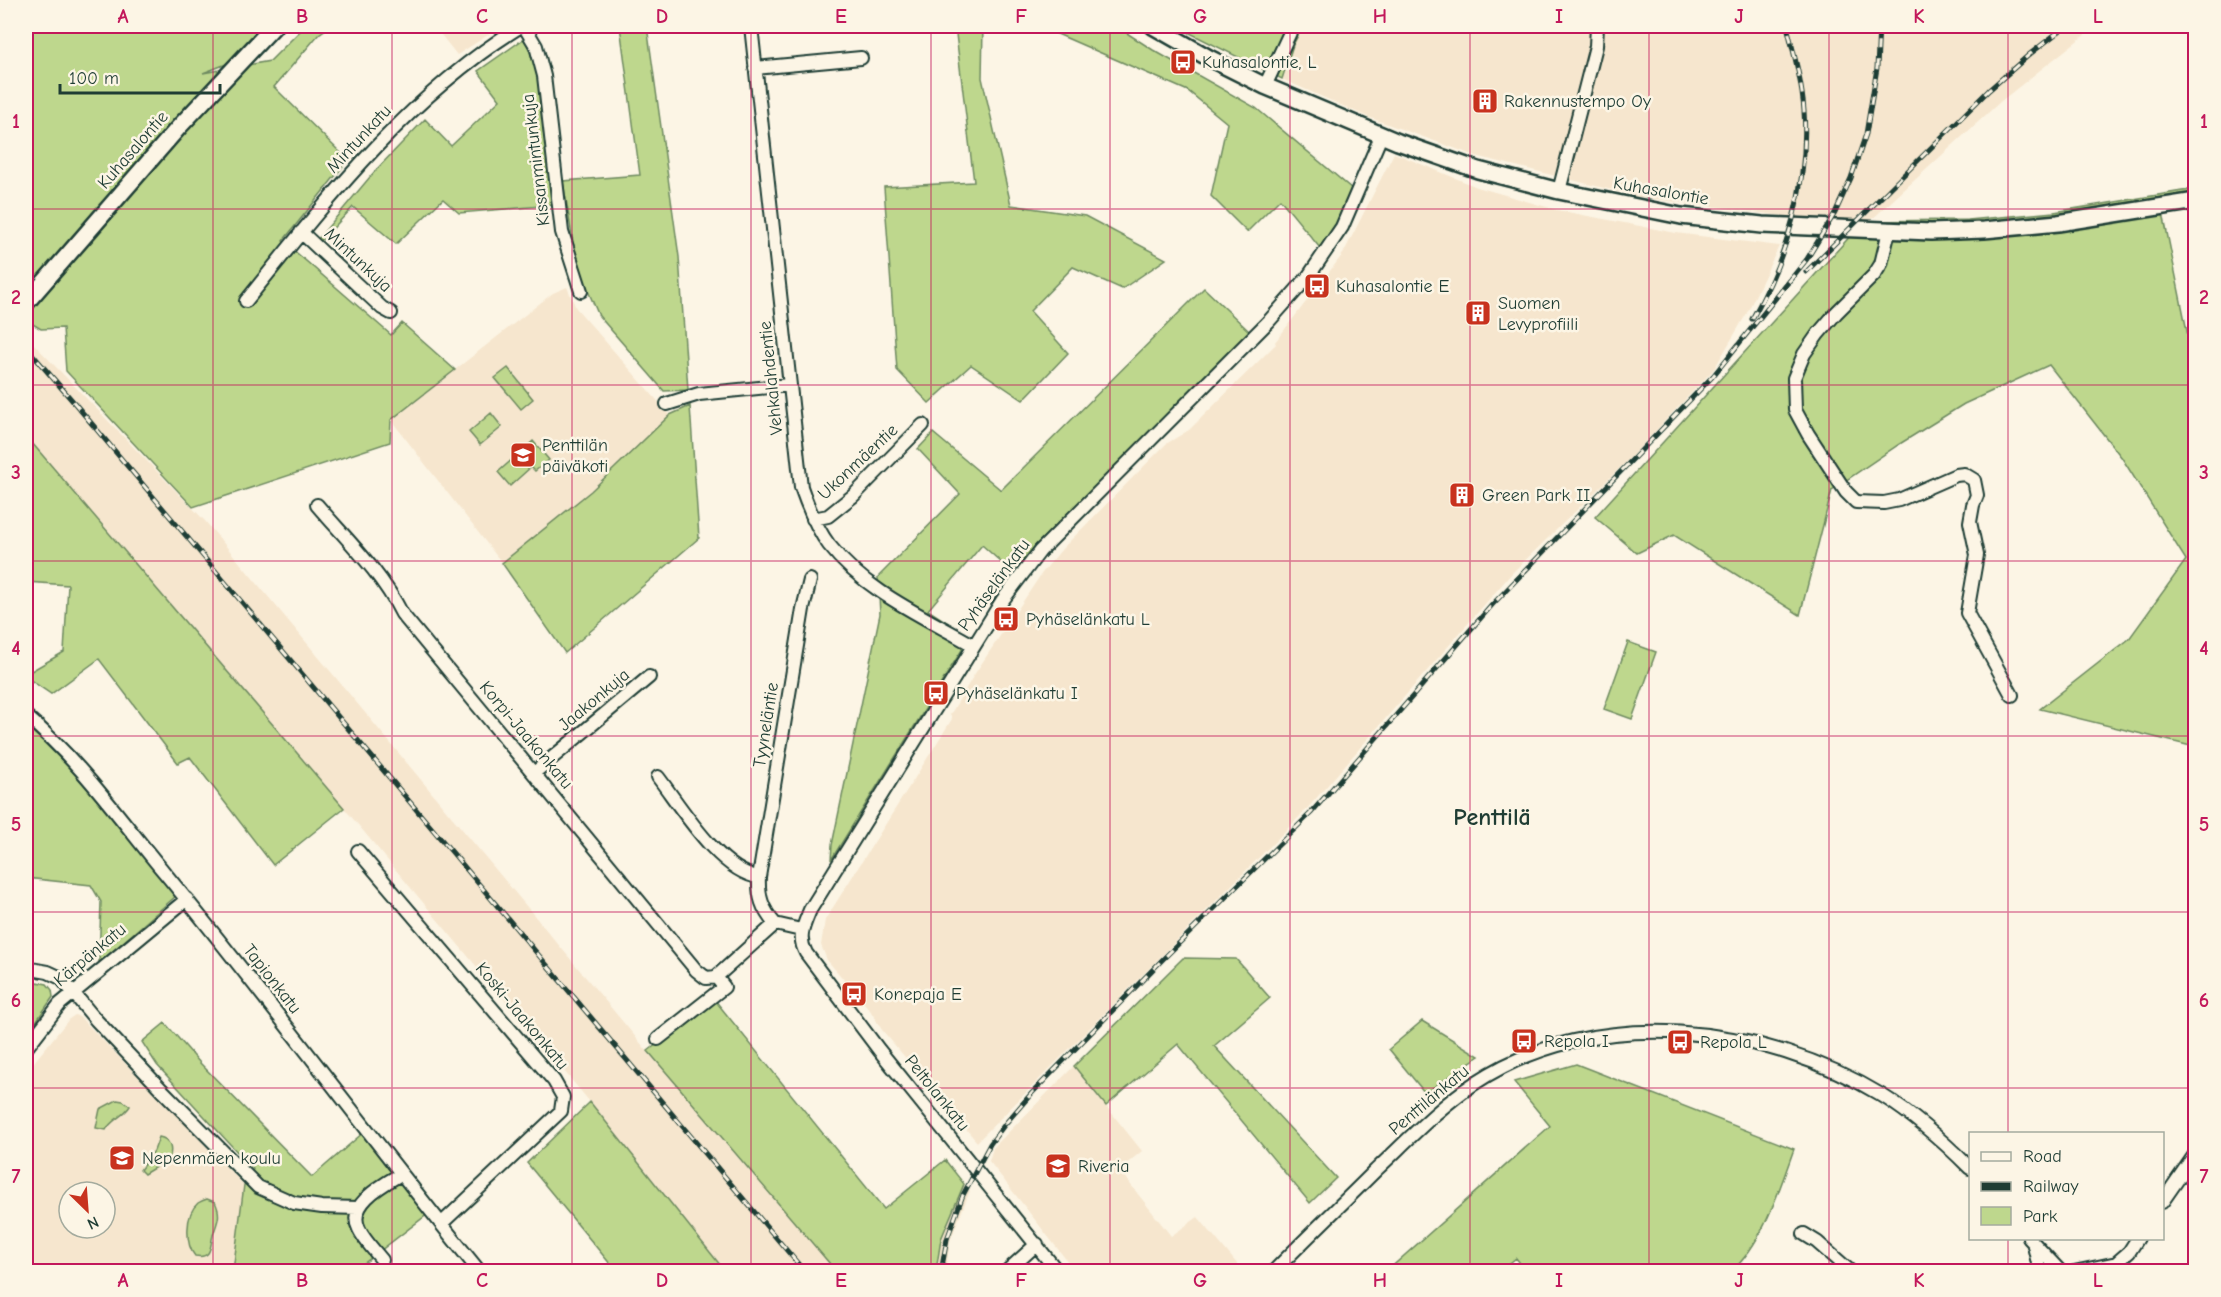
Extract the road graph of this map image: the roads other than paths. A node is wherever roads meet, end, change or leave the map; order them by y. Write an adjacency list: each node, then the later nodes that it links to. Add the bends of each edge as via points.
1 (274, 26): 16 (main road, Kuhasalontie, via 179,127)
2 (523, 26): 14 (street, Mintunkatu, via 492,43 403,117); 15 (street, Kissanmintunkuja, via 541,62 562,232)
3 (751, 26): 8 (street, Vehkalahdentie)
4 (1153, 26): 9 (main road, Kuhasalontie)
5 (1293, 26): 9 (street)
6 (1597, 26): 11 (street, via 1596,46)
7 (861, 58): 8 (street)
8 (755, 68): 19 (street, Vehkalahdentie)
9 (1264, 86): 10 (main road, Kuhasalontie)
10 (1381, 136): 11 (main road, Kuhasalontie, via 1478,170); 25 (street, Pyhäselänkatu, via 1342,226 1308,277 1040,551)
11 (1559, 191): 13 (main road, Kuhasalontie, via 1681,216)
12 (2196, 201): 13 (main road, Kuhasalontie, via 2058,223 1984,230)
13 (1888, 231): 27 (street, via 1881,264 1874,275 1804,354 1794,378 1795,410 1856,502 1899,500 1956,475 1964,474 1974,480 1977,495 1970,522 1977,555 1967,613)
14 (301, 232): 17 (street, Mintunkatu); 18 (street, Mintunkuja)
15 (581, 291)
16 (28, 300)
17 (246, 301)
18 (391, 313)
19 (789, 385): 20 (street, via 699,394); 23 (street, Vehkalahdentie, via 801,487)
20 (667, 404)
21 (923, 425): 23 (street, Ukonmäentie, via 853,496 828,516)
22 (317, 505): 29 (street, Korpi-Jaakonkatu, via 379,575 402,614)
23 (813, 519): 25 (street, Vehkalahdentie, via 828,544 858,575)
24 (810, 580): 32 (street, Tyyneläntie)
25 (973, 645): 35 (street, Pyhäselänkatu)
26 (649, 677): 29 (street, Jaakonkuja)
27 (2012, 695)
28 (26, 716): 33 (street, Tapionkatu, via 74,764)
29 (534, 773): 37 (street, Korpi-Jaakonkatu, via 696,970 706,978)
30 (658, 777): 32 (street, via 727,862 739,872)
31 (358, 851): 46 (street, Koski-Jaakonkatu, via 563,1096 561,1111)
32 (759, 877): 34 (street, via 760,901)
33 (187, 899): 38 (street, Kärpänkatu); 43 (street, Tapionkatu)
34 (775, 924): 35 (street); 37 (street)
35 (801, 930): 50 (street, Peltolankatu, via 802,947 812,962)
36 (26, 968): 38 (street, via 61,978)
37 (716, 977): 39 (street, via 724,987)
38 (74, 992): 40 (street, Kärpänkatu); 45 (street, via 162,1090 258,1187 308,1206)
39 (658, 1039)
40 (26, 1048)
41 (2196, 1153): 44 (street)
42 (1969, 1166): 57 (street, Penttilänkatu, via 1930,1130 1884,1097 1806,1059 1759,1044 1669,1032 1596,1036 1523,1057 1475,1083 1435,1114)
43 (401, 1174): 45 (street); 46 (street, Tapionkatu)
44 (2164, 1201)
45 (358, 1208): 51 (street, via 359,1229)
46 (441, 1224): 54 (street, Tapionkatu)
47 (1804, 1234): 58 (street)
48 (2031, 1240): 53 (street); 59 (street)
49 (2137, 1240): 52 (street)
50 (1037, 1244): 55 (street); 56 (street, Peltolankatu)
51 (382, 1260)
52 (2116, 1263): 60 (street); 61 (street)
53 (2058, 1271)
54 (480, 1272)
55 (1006, 1272)
56 (1058, 1272)
57 (1273, 1272)
58 (1851, 1272)
59 (2040, 1272)
60 (2074, 1272)
61 (2106, 1272)

